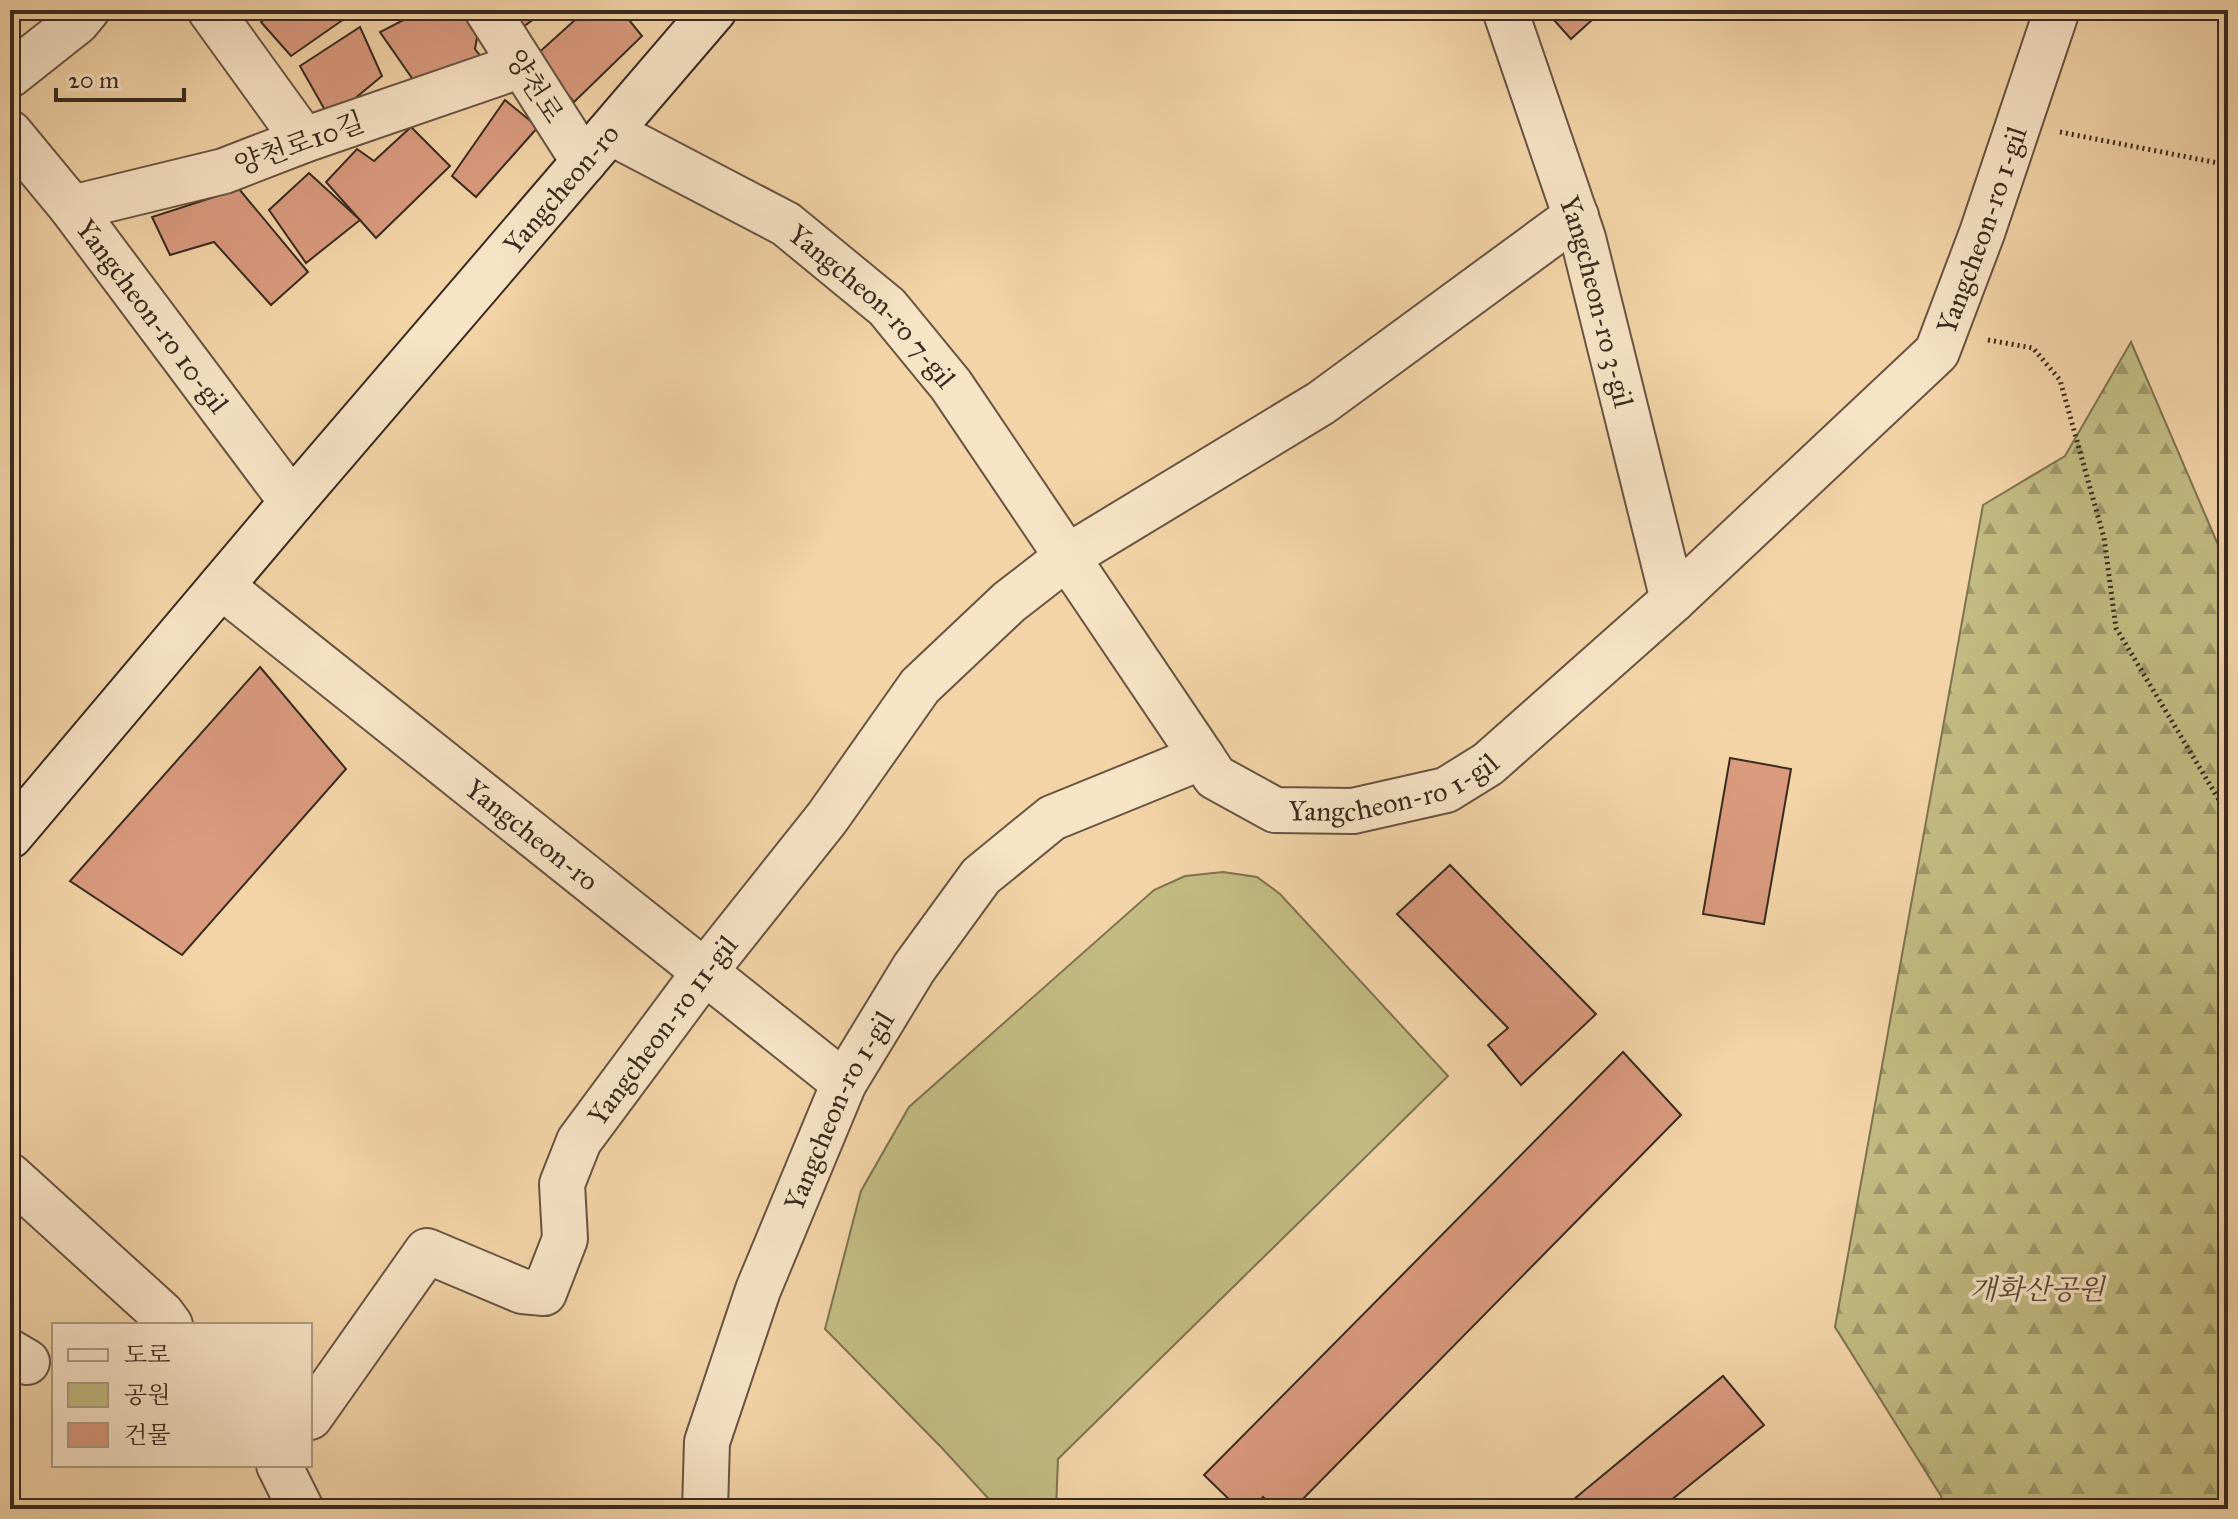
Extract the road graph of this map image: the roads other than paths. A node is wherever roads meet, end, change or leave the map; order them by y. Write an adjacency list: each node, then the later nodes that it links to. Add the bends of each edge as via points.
1 (87, 10): 8 (street)
2 (210, 10): 10 (street)
3 (487, 10): 7 (street, 양천로)
4 (714, 10): 11 (street, Yangcheon-ro)
5 (1505, 10): 13 (street, Yangcheon-ro 3-gil)
6 (2057, 10): 17 (street, Yangcheon-ro 1-gil, via 1937,352)
7 (522, 65): 10 (street, 양천로10길); 11 (street, 양천로)
8 (10, 75)
9 (10, 133): 12 (street, Yangcheon-ro 10-gil)
10 (304, 140): 12 (street, 양천로10길, via 224,171)
11 (597, 147): 14 (street, Yangcheon-ro); 15 (street, Yangcheon-ro 7-gil, via 786,224 887,307 951,385)
12 (72, 208): 14 (street, Yangcheon-ro 10-gil)
13 (1576, 216): 15 (street, via 1321,403); 17 (street, Yangcheon-ro 3-gil)
14 (292, 502): 16 (street, Yangcheon-ro)
15 (1067, 557): 18 (street, Yangcheon-ro 7-gil); 20 (street, Yangcheon-ro 11-gil, via 1009,602 920,686 827,818)
16 (221, 586): 19 (street, Yangcheon-ro); 20 (street, Yangcheon-ro)
17 (1673, 600): 18 (street, Yangcheon-ro 1-gil, via 1488,764 1446,790 1353,811 1275,810 1215,777)
18 (1202, 757): 21 (street, Yangcheon-ro 1-gil, via 1052,818 981,876 914,968)
19 (10, 836)
20 (706, 970): 21 (street, Yangcheon-ro); 24 (street, Yangcheon-ro 11-gil, via 579,1141 562,1184 565,1239 544,1293 522,1291 427,1251)
21 (844, 1083): 27 (street, Yangcheon-ro 1-gil, via 758,1290 707,1442)
22 (10, 1176): 23 (street)
23 (169, 1323)
24 (312, 1414)
25 (280, 1467): 26 (street)
26 (301, 1509)
27 (705, 1509)

